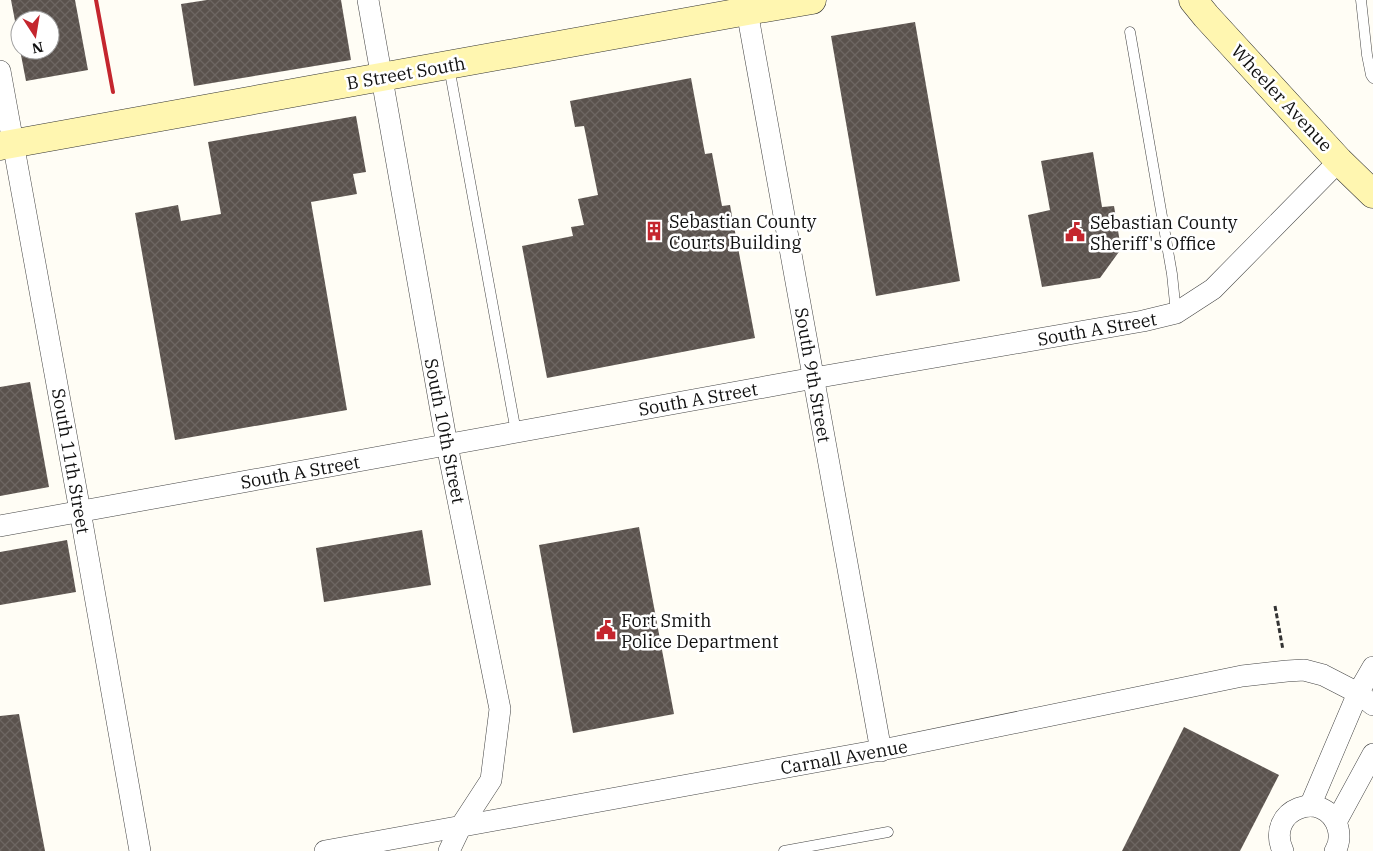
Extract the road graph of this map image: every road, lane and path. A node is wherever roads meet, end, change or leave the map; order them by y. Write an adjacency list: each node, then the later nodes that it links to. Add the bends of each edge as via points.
1 (368, 0): 9 (street, South 10th Street)
2 (812, 0): 4 (street, B Street South)
3 (1361, 0): 10 (lane)
4 (746, 5): 7 (street, B Street South); 15 (street, South 9th Street)
5 (1203, 5): 12 (street, Wheeler Avenue)
6 (1130, 32): 14 (lane)
7 (449, 65): 9 (street, B Street South); 16 (lane)
8 (0, 70): 11 (street, South 11th Street)
9 (381, 78): 11 (street, B Street South); 17 (street, South 10th Street)
10 (1373, 78)
11 (6, 145): 18 (street, South 11th Street)
12 (1340, 162): 13 (street, Wheeler Avenue); 14 (street, South A Street, via 1213,289)
13 (1373, 194)
14 (1176, 313): 15 (street, South A Street)
15 (814, 378): 16 (street, South A Street); 24 (street, South 9th Street)
16 (516, 432): 17 (street, South A Street)
17 (446, 445): 18 (street, South A Street); 28 (street, South 10th Street, via 500,709 491,780)
18 (80, 511): 19 (street, South A Street); 30 (street, South 11th Street)
19 (0, 526)
20 (1275, 606): 21 (path)
21 (1284, 656)
22 (1373, 667): 23 (street)
23 (1366, 699): 24 (street, Carnall Avenue, via 1323,675 1304,670 1269,673); 26 (street)
24 (880, 751): 28 (street, Carnall Avenue)
25 (1373, 754): 27 (street)
26 (1310, 806): 27 (street, via 1320,808); 34 (street, via 1291,812 1284,820 1279,832)
27 (1336, 822): 35 (street, via 1339,837)
28 (461, 826): 31 (street, Carnall Avenue); 32 (street, South 10th Street)
29 (888, 832): 33 (lane)
30 (140, 851)
31 (325, 851)
32 (449, 851)
33 (784, 851)
34 (1283, 851)
35 (1335, 851)

